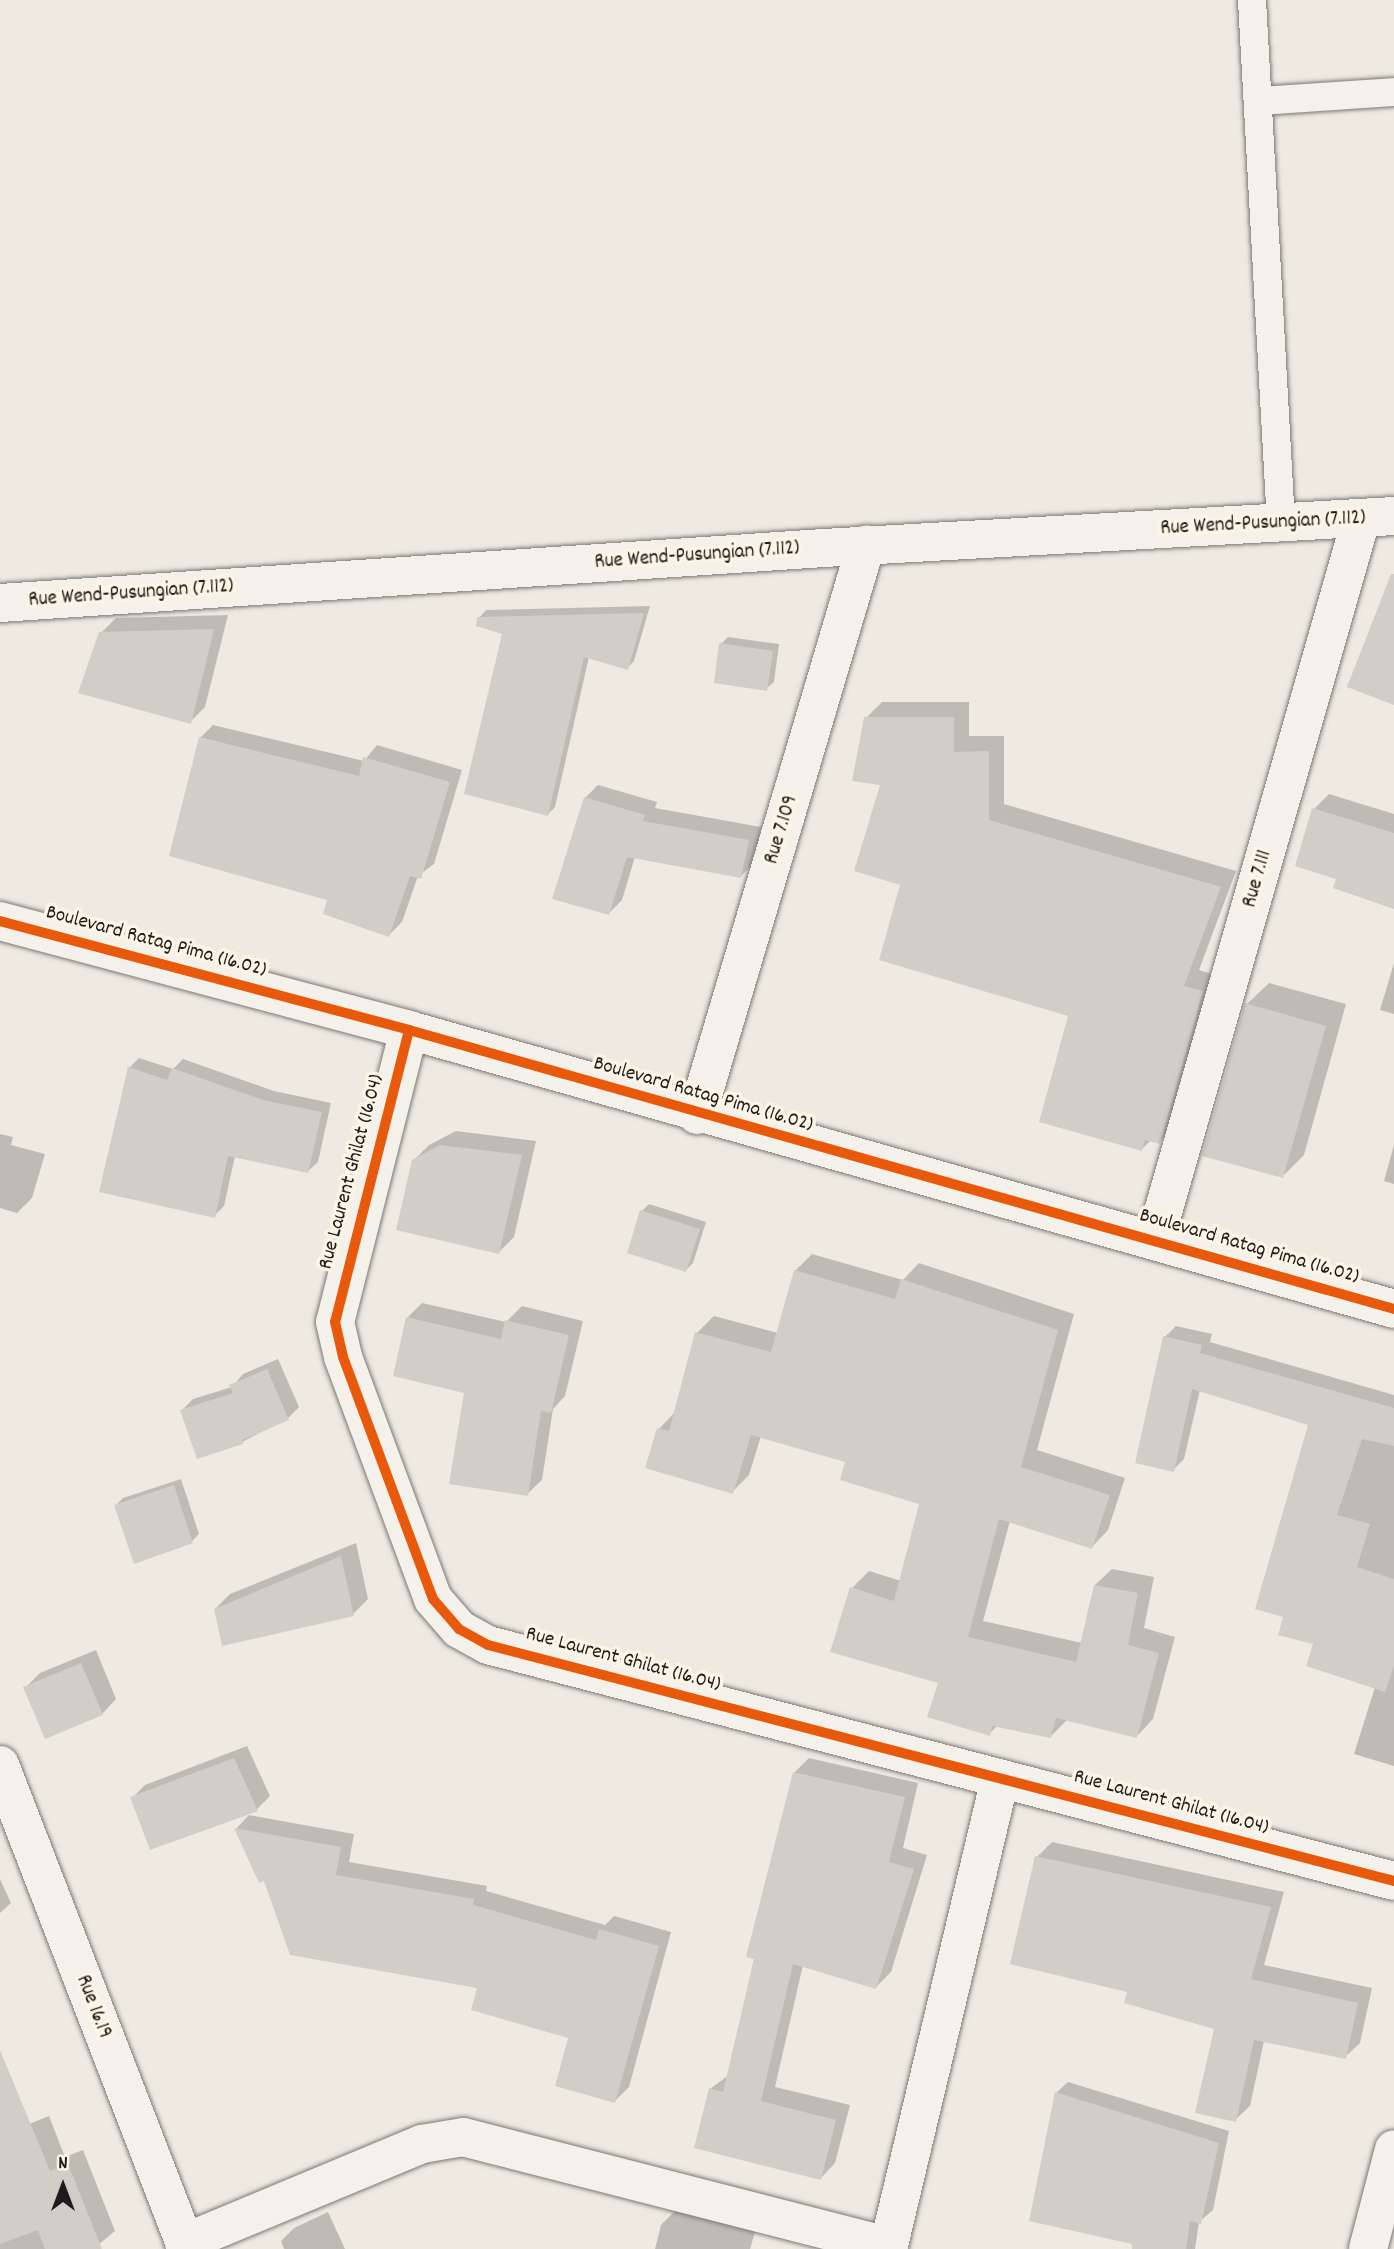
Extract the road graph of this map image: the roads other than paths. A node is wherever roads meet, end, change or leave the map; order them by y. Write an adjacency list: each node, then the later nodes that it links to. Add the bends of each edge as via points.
1 (1252, 0): 3 (lane)
2 (1394, 92): 3 (lane)
3 (1259, 101): 5 (lane)
4 (1377, 517): 5 (street, Rue Wend-Pusungian (7.112)); 11 (street, Rue 7.111)
5 (1281, 524): 6 (street, Rue Wend-Pusungian (7.112))
6 (866, 545): 7 (street, Rue Wend-Pusungian (7.112)); 10 (street, Rue 7.109)
7 (0, 603)
8 (0, 921): 9 (street, Boulevard Ratag Pima (16.02))
9 (408, 1030): 10 (street, Boulevard Ratag Pima (16.02)); 14 (street, Rue Laurent Ghilat (16.04), via 335,1322 433,1599 458,1629 488,1645)
10 (697, 1115): 11 (street, Boulevard Ratag Pima (16.02))
11 (1155, 1240): 12 (street, Boulevard Ratag Pima (16.02))
12 (1394, 1309)
13 (0, 1765): 17 (street, Rue 16.19)
14 (1000, 1779): 15 (street, Rue Laurent Ghilat (16.04)); 18 (street)
15 (1394, 1881)
16 (1394, 2149): 19 (street)
17 (186, 2246): 18 (street, via 422,2144 463,2137)
18 (888, 2247)
19 (1368, 2249)

